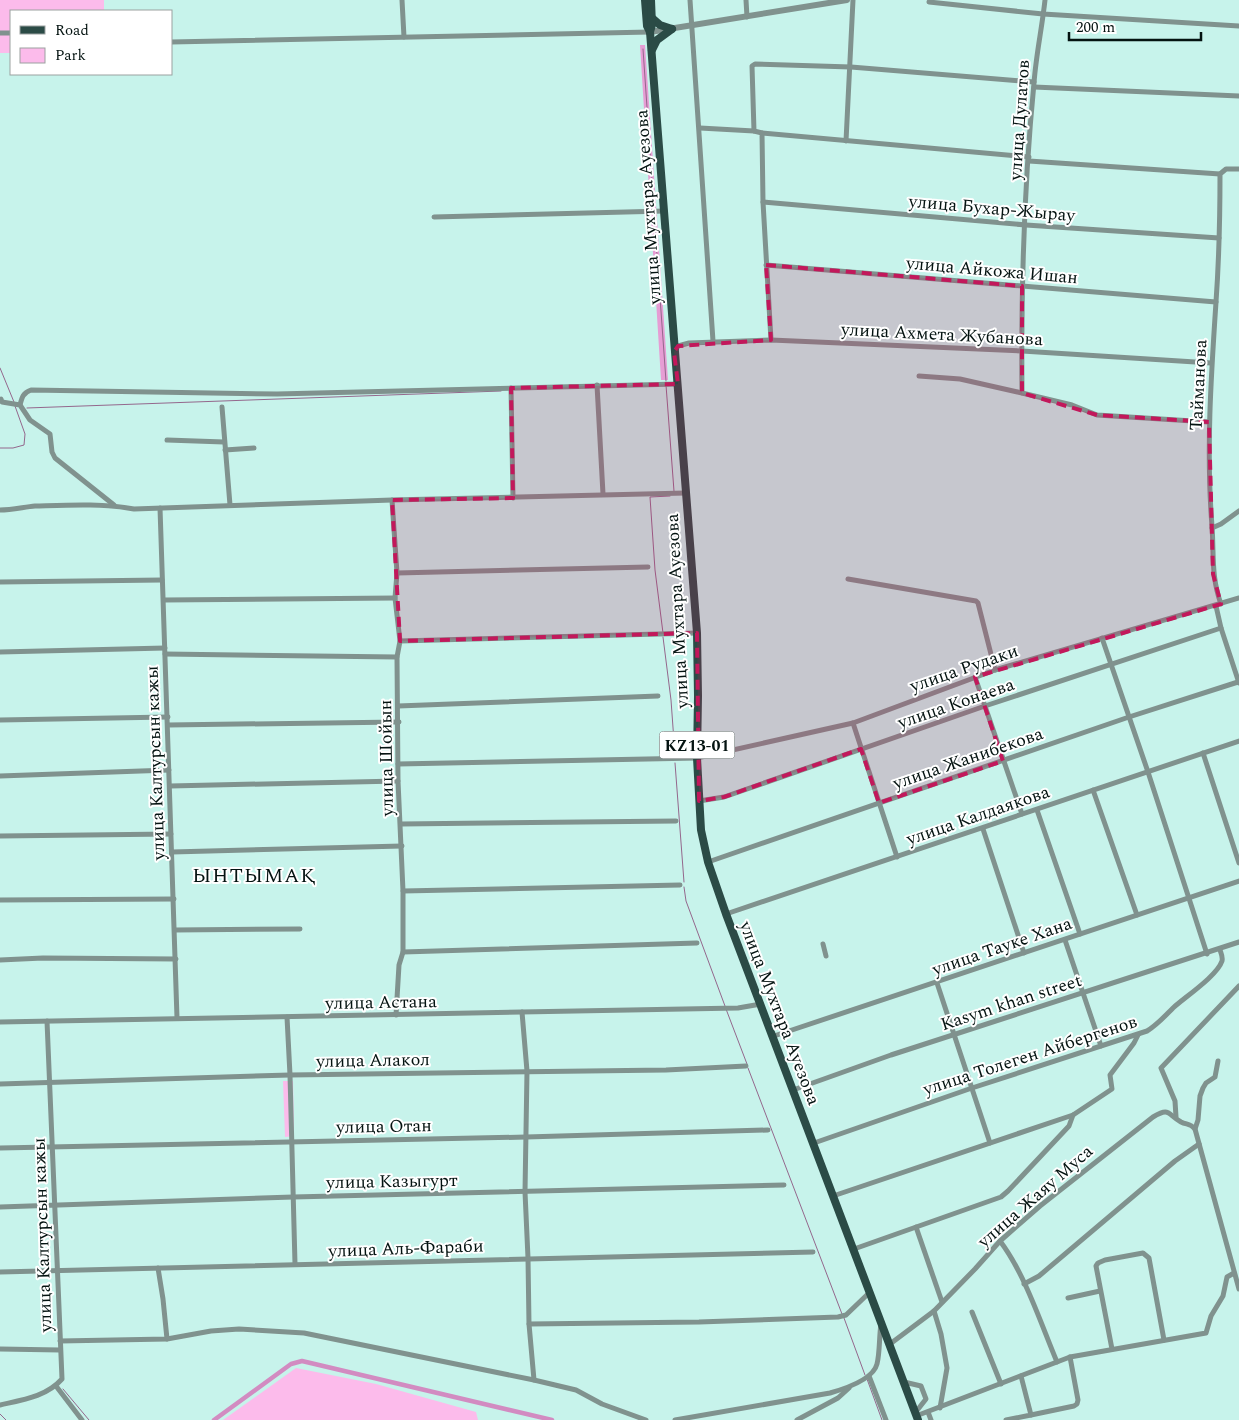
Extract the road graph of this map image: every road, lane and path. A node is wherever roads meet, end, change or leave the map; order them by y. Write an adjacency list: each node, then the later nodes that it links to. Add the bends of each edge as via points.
1 (402, 0): 19 (street)
2 (645, 0): 18 (main road, улица Мухтара Ауезова / KZ13-01)
3 (651, 0): 14 (main road, улица Мухтара Ауезова / KZ13-01)
4 (690, 0): 15 (street)
5 (746, 0): 13 (street)
6 (800, 0): 11 (street)
7 (847, 0): 11 (street)
8 (853, 0): 22 (street)
9 (1045, 0): 12 (street, улица Дулатов)
10 (929, 2): 12 (street)
11 (800, 8): 13 (street)
12 (1044, 14): 16 (street); 23 (street, улица Дулатов)
13 (747, 17): 15 (street)
14 (652, 18): 17 (main road); 18 (main road, улица Мухтара Ауезова / KZ13-01)
15 (691, 26): 17 (street); 25 (street)
16 (1239, 26)
17 (672, 29): 18 (street); 21 (main road, via 657,40)
18 (650, 32): 19 (street); 21 (main road, улица Мухтара Ауезова / KZ13-01)
19 (404, 37): 20 (street)
20 (172, 42)
21 (651, 52): 33 (main road, улица Мухтара Ауезова / KZ13-01)
22 (850, 67): 23 (street); 26 (street, via 754,64); 28 (street)
23 (1034, 84): 24 (street); 29 (street, улица Дулатов)
24 (1239, 96)
25 (700, 128): 26 (street); 41 (street)
26 (754, 131): 27 (street)
27 (762, 133): 28 (street); 32 (street)
28 (846, 141): 29 (street)
29 (1029, 159): 31 (street); 35 (street, улица Дулатов)
30 (1239, 169): 31 (street, via 1226,169)
31 (1220, 174): 36 (street, Тайманова)
32 (763, 202): 35 (street, улица Бухар-Жырау); 37 (street)
33 (665, 211): 34 (street); 43 (main road, улица Мухтара Ауезова / KZ13-01)
34 (434, 217)
35 (1026, 224): 36 (street, улица Бухар-Жырау); 38 (street, улица Дулатов)
36 (1219, 238): 39 (street, Тайманова)
37 (766, 265): 38 (street, улица Айкожа Ишан); 40 (street)
38 (1022, 286): 39 (street, улица Айкожа Ишан); 42 (street, улица Дулатов)
39 (1216, 302): 44 (street, Тайманова)
40 (771, 340): 41 (street, улица Ахмета Жубанова); 42 (street, улица Ахмета Жубанова)
41 (714, 341): 43 (street, улица Ахмета Жубанова, via 678,346)
42 (1022, 351): 44 (street, улица Ахмета Жубанова); 49 (street, улица Дулатов)
43 (674, 352): 46 (main road, улица Мухтара Ауезова / KZ13-01)
44 (1212, 364): 53 (street, Тайманова)
45 (919, 376): 49 (street, via 960,380)
46 (678, 384): 47 (street); 58 (main road, улица Мухтара Ауезова / KZ13-01)
47 (597, 387): 48 (street); 59 (street)
48 (511, 388): 51 (street, via 277,394 31,390); 60 (street)
49 (1022, 393): 53 (street, via 1072,404 1097,415)
50 (1, 399): 51 (street)
51 (17, 405): 63 (street, via 30,420 50,434 55,458)
52 (222, 407): 55 (street)
53 (1209, 422): 67 (street, Тайманова)
54 (167, 440): 55 (street)
55 (224, 442): 57 (street)
56 (254, 448): 57 (street)
57 (225, 450): 62 (street)
58 (686, 493): 59 (street); 78 (main road, улица Мухтара Ауезова / KZ13-01)
59 (603, 494): 60 (street)
60 (514, 498): 61 (street)
61 (392, 500): 62 (street); 69 (street, улица Шойын)
62 (230, 505): 64 (street)
63 (115, 506): 64 (street); 65 (street, via 33,506)
64 (160, 508): 71 (street, улица Калтурсын кажы)
65 (0, 510)
66 (1239, 511): 67 (street)
67 (1212, 528): 76 (street, Тайманова, via 1213,574)
68 (648, 567): 69 (street)
69 (396, 573): 73 (street, улица Шойын)
70 (848, 579): 85 (street, via 976,601)
71 (162, 580): 72 (street); 75 (street, улица Калтурсын кажы)
72 (0, 582)
73 (395, 598): 75 (street); 80 (street, улица Шойын)
74 (1239, 599): 76 (street, улица Рудаки)
75 (164, 600): 81 (street, улица Калтурсын кажы)
76 (1219, 605): 77 (street, Тайманова); 79 (street, улица Рудаки)
77 (1220, 628): 84 (street, улица Конаева); 87 (street, Тайманова)
78 (697, 633): 80 (street); 100 (main road, улица Мухтара Ауезова / KZ13-01)
79 (1102, 638): 84 (street); 85 (street, улица Рудаки)
80 (400, 641): 83 (street, улица Шойын)
81 (165, 651): 82 (street); 83 (street); 91 (street, улица Калтурсын кажы)
82 (0, 652)
83 (398, 657): 89 (street, улица Шойын)
84 (1111, 665): 90 (street, улица Конаева); 92 (street)
85 (995, 670): 86 (street, улица Рудаки)
86 (975, 677): 90 (street); 95 (street, улица Рудаки)
87 (1239, 683): 92 (street, улица Жанибекова)
88 (658, 696): 89 (street)
89 (398, 706): 94 (street, улица Шойын)
90 (985, 706): 98 (street, улица Конаева); 101 (street)
91 (168, 717): 93 (street); 96 (street, улица Калтурсын кажы)
92 (1129, 718): 101 (street, улица Жанибекова); 104 (street)
93 (0, 720)
94 (399, 722): 96 (street); 102 (street, улица Шойын)
95 (854, 724): 98 (street); 100 (street, улица Рудаки)
96 (168, 725): 103 (street, улица Калтурсын кажы)
97 (1239, 741): 99 (street, улица Калдаякова)
98 (861, 749): 109 (street, улица Конаева, via 724,797); 110 (street)
99 (1203, 753): 104 (street, улица Калдаякова); 122 (street)
100 (697, 758): 102 (street, улица Рудаки); 109 (main road, улица Мухтара Ауезова / KZ13-01)
101 (1004, 761): 110 (street, улица Жанибекова); 112 (street)
102 (398, 764): 106 (street, улица Шойын)
103 (169, 770): 105 (street); 107 (street, улица Калтурсын кажы)
104 (1148, 772): 108 (street, улица Калдаякова); 127 (street)
105 (0, 776)
106 (398, 781): 107 (street); 114 (street, улица Шойын)
107 (170, 786): 116 (street, улица Калтурсын кажы)
108 (1093, 790): 111 (street, улица Калдаякова); 130 (street)
109 (699, 801): 121 (main road, улица Мухтара Ауезова / KZ13-01)
110 (879, 803): 120 (street); 121 (street, улица Жанибекова)
111 (1038, 810): 112 (street, улица Калдаякова); 133 (street)
112 (1022, 814): 115 (street, улица Калдаякова)
113 (676, 821): 114 (street)
114 (401, 824): 118 (street, улица Шойын)
115 (982, 828): 120 (street, улица Калдаякова); 140 (street)
116 (171, 834): 117 (street); 119 (street, улица Калтурсын кажы)
117 (0, 836)
118 (402, 846): 119 (street); 125 (street, улица Шойын)
119 (172, 852): 126 (street, улица Калтурсын кажы)
120 (897, 857): 129 (street, улица Калдаякова)
121 (708, 862): 129 (main road, улица Мухтара Ауезова / KZ13-01)
122 (1239, 863)
123 (1239, 882): 127 (street, улица Тауке Хана)
124 (680, 885): 125 (street)
125 (403, 891): 139 (street, улица Шойын)
126 (174, 898): 128 (street); 132 (street, улица Калтурсын кажы)
127 (1190, 898): 130 (street, улица Тауке Хана); 141 (street)
128 (0, 900)
129 (726, 914): 148 (main road, улица Мухтара Ауезова / KZ13-01)
130 (1137, 915): 133 (street, улица Тауке Хана)
131 (300, 929): 132 (street)
132 (174, 930): 143 (street, улица Калтурсын кажы)
133 (1080, 934): 134 (street, улица Тауке Хана)
134 (1065, 940): 140 (street, улица Тауке Хана); 147 (street)
135 (1239, 942): 138 (street, Kasym khan street)
136 (697, 943): 139 (street)
137 (823, 944): 142 (street)
138 (1220, 950): 141 (street, Kasym khan street); 155 (street, улица Толеген Айбергенов, via 1221,964 1210,976 1153,1028)
139 (403, 952): 150 (street, улица Шойын, via 399,965)
140 (1024, 953): 145 (street, улица Тауке Хана)
141 (1207, 954): 147 (street, Kasym khan street)
142 (826, 956)
143 (176, 959): 144 (street); 152 (street, улица Калтурсын кажы)
144 (0, 960)
145 (937, 982): 156 (street, улица Тауке Хана); 157 (street)
146 (1239, 986): 168 (street, via 1161,1068 1175,1101)
147 (1082, 992): 157 (street, Kasym khan street); 158 (street)
148 (761, 1004): 149 (street, улица Астана, via 726,1008); 156 (main road, улица Мухтара Ауезова / KZ13-01)
149 (522, 1012): 150 (street, улица Астана); 161 (street)
150 (396, 1015): 151 (street, улица Астана)
151 (287, 1017): 152 (street, улица Астана); 162 (street)
152 (177, 1018): 153 (street, улица Астана)
153 (47, 1021): 154 (street, улица Астана); 164 (street, улица Калтурсын кажы)
154 (0, 1022)
155 (1138, 1035): 158 (street, улица Толеген Айбергенов); 167 (street, via 1110,1075 1112,1089)
156 (774, 1036): 166 (main road, улица Мухтара Ауезова / KZ13-01)
157 (954, 1036): 165 (street); 166 (street, Kasym khan street)
158 (1101, 1046): 165 (street, улица Толеген Айбергенов)
159 (1218, 1061): 169 (street, via 1215,1077 1206,1083 1200,1096)
160 (746, 1066): 161 (street, улица Алакол)
161 (527, 1071): 162 (street, улица Алакол); 171 (street)
162 (290, 1074): 164 (street, улица Алакол); 172 (street)
163 (0, 1084): 164 (street, улица Алакол)
164 (49, 1084): 176 (street, улица Калтурсын кажы)
165 (972, 1088): 173 (street, улица Толеген Айбергенов); 174 (street)
166 (793, 1090): 173 (main road, улица Мухтара Ауезова / KZ13-01)
167 (1073, 1115): 174 (street); 184 (street, via 1069,1126 1001,1197)
168 (1176, 1117): 169 (street, улица Жаяу Муса); 185 (street, улица Жаяу Муса, via 1166,1111 1152,1116)
169 (1195, 1129): 175 (street)
170 (768, 1130): 171 (street, улица Отан)
171 (526, 1137): 172 (street, улица Отан); 179 (street)
172 (292, 1141): 176 (street, улица Отан); 181 (street)
173 (814, 1142): 180 (main road, улица Мухтара Ауезова / KZ13-01)
174 (990, 1143): 180 (street)
175 (1199, 1144): 193 (street); 194 (street, via 1039,1276)
176 (52, 1147): 177 (street, улица Отан); 182 (street, улица Калтурсын кажы)
177 (0, 1148)
178 (784, 1185): 179 (street, улица Казыгурт)
179 (525, 1192): 181 (street, улица Казыгурт); 188 (street)
180 (833, 1196): 186 (main road, улица Мухтара Ауезова / KZ13-01)
181 (293, 1197): 182 (street, улица Казыгурт); 189 (street)
182 (54, 1206): 183 (street, улица Казыгурт); 191 (street, улица Калтурсын кажы)
183 (0, 1207)
184 (916, 1227): 186 (street); 199 (street)
185 (1000, 1241): 194 (street); 199 (street, улица Жаяу Муса)
186 (854, 1249): 197 (main road, улица Мухтара Ауезова / KZ13-01)
187 (813, 1252): 188 (street, улица Аль-Фараби)
188 (528, 1258): 189 (street, улица Аль-Фараби); 203 (street)
189 (295, 1264): 190 (street, улица Аль-Фараби)
190 (158, 1268): 191 (street, улица Аль-Фараби); 204 (street)
191 (57, 1271): 192 (street, улица Аль-Фараби); 206 (street, улица Калтурсын кажы)
192 (0, 1272)
193 (1234, 1273): 195 (street); 205 (street, via 1228,1276 1224,1296 1211,1316 1206,1333)
194 (1024, 1284): 212 (street)
195 (1239, 1289)
196 (1100, 1291): 198 (street); 205 (street, via 1098,1263 1146,1254); 209 (street)
197 (870, 1292): 202 (main road, улица Мухтара Ауезова / KZ13-01); 203 (street, via 843,1316)
198 (1068, 1298)
199 (942, 1302): 200 (street, улица Жаяу Муса)
200 (934, 1311): 207 (street, улица Жаяу Муса); 223 (street, via 947,1368)
201 (972, 1312): 217 (street)
202 (881, 1321): 207 (main road, улица Мухтара Ауезова / KZ13-01); 214 (street, via 876,1366)
203 (529, 1324): 215 (street)
204 (167, 1338): 206 (street); 215 (street, via 239,1329 287,1331)
205 (1164, 1340): 209 (street)
206 (60, 1341): 210 (street, улица Калтурсын кажы)
207 (890, 1344): 216 (main road, улица Мухтара Ауезова / KZ13-01)
208 (0, 1349): 210 (street)
209 (1112, 1349): 211 (street)
210 (60, 1350): 218 (street, улица Калтурсын кажы, via 62,1379)
211 (1070, 1356): 212 (street); 225 (street, via 1077,1404)
212 (1057, 1362): 213 (street)
213 (1021, 1376): 217 (street); 225 (street)
214 (867, 1377): 219 (street); 231 (street)
215 (534, 1380): 228 (street, via 576,1390 602,1404)
216 (904, 1382): 226 (main road, улица Мухтара Ауезова / KZ13-01); 226 (street, via 923,1388 926,1399)
217 (1001, 1384): 223 (street)
218 (56, 1386): 222 (street, via 37,1396); 227 (street)
219 (851, 1386): 220 (street); 221 (street)
220 (826, 1394): 221 (street); 229 (street)
221 (828, 1403): 230 (street)
222 (0, 1405)
223 (940, 1408): 224 (street)
224 (928, 1412): 226 (street); 232 (street)
225 (1031, 1415): 233 (street)
226 (916, 1416)
227 (82, 1420)
228 (646, 1420)
229 (675, 1420)
230 (797, 1420)
231 (886, 1420)
232 (931, 1420)
233 (1006, 1420)

